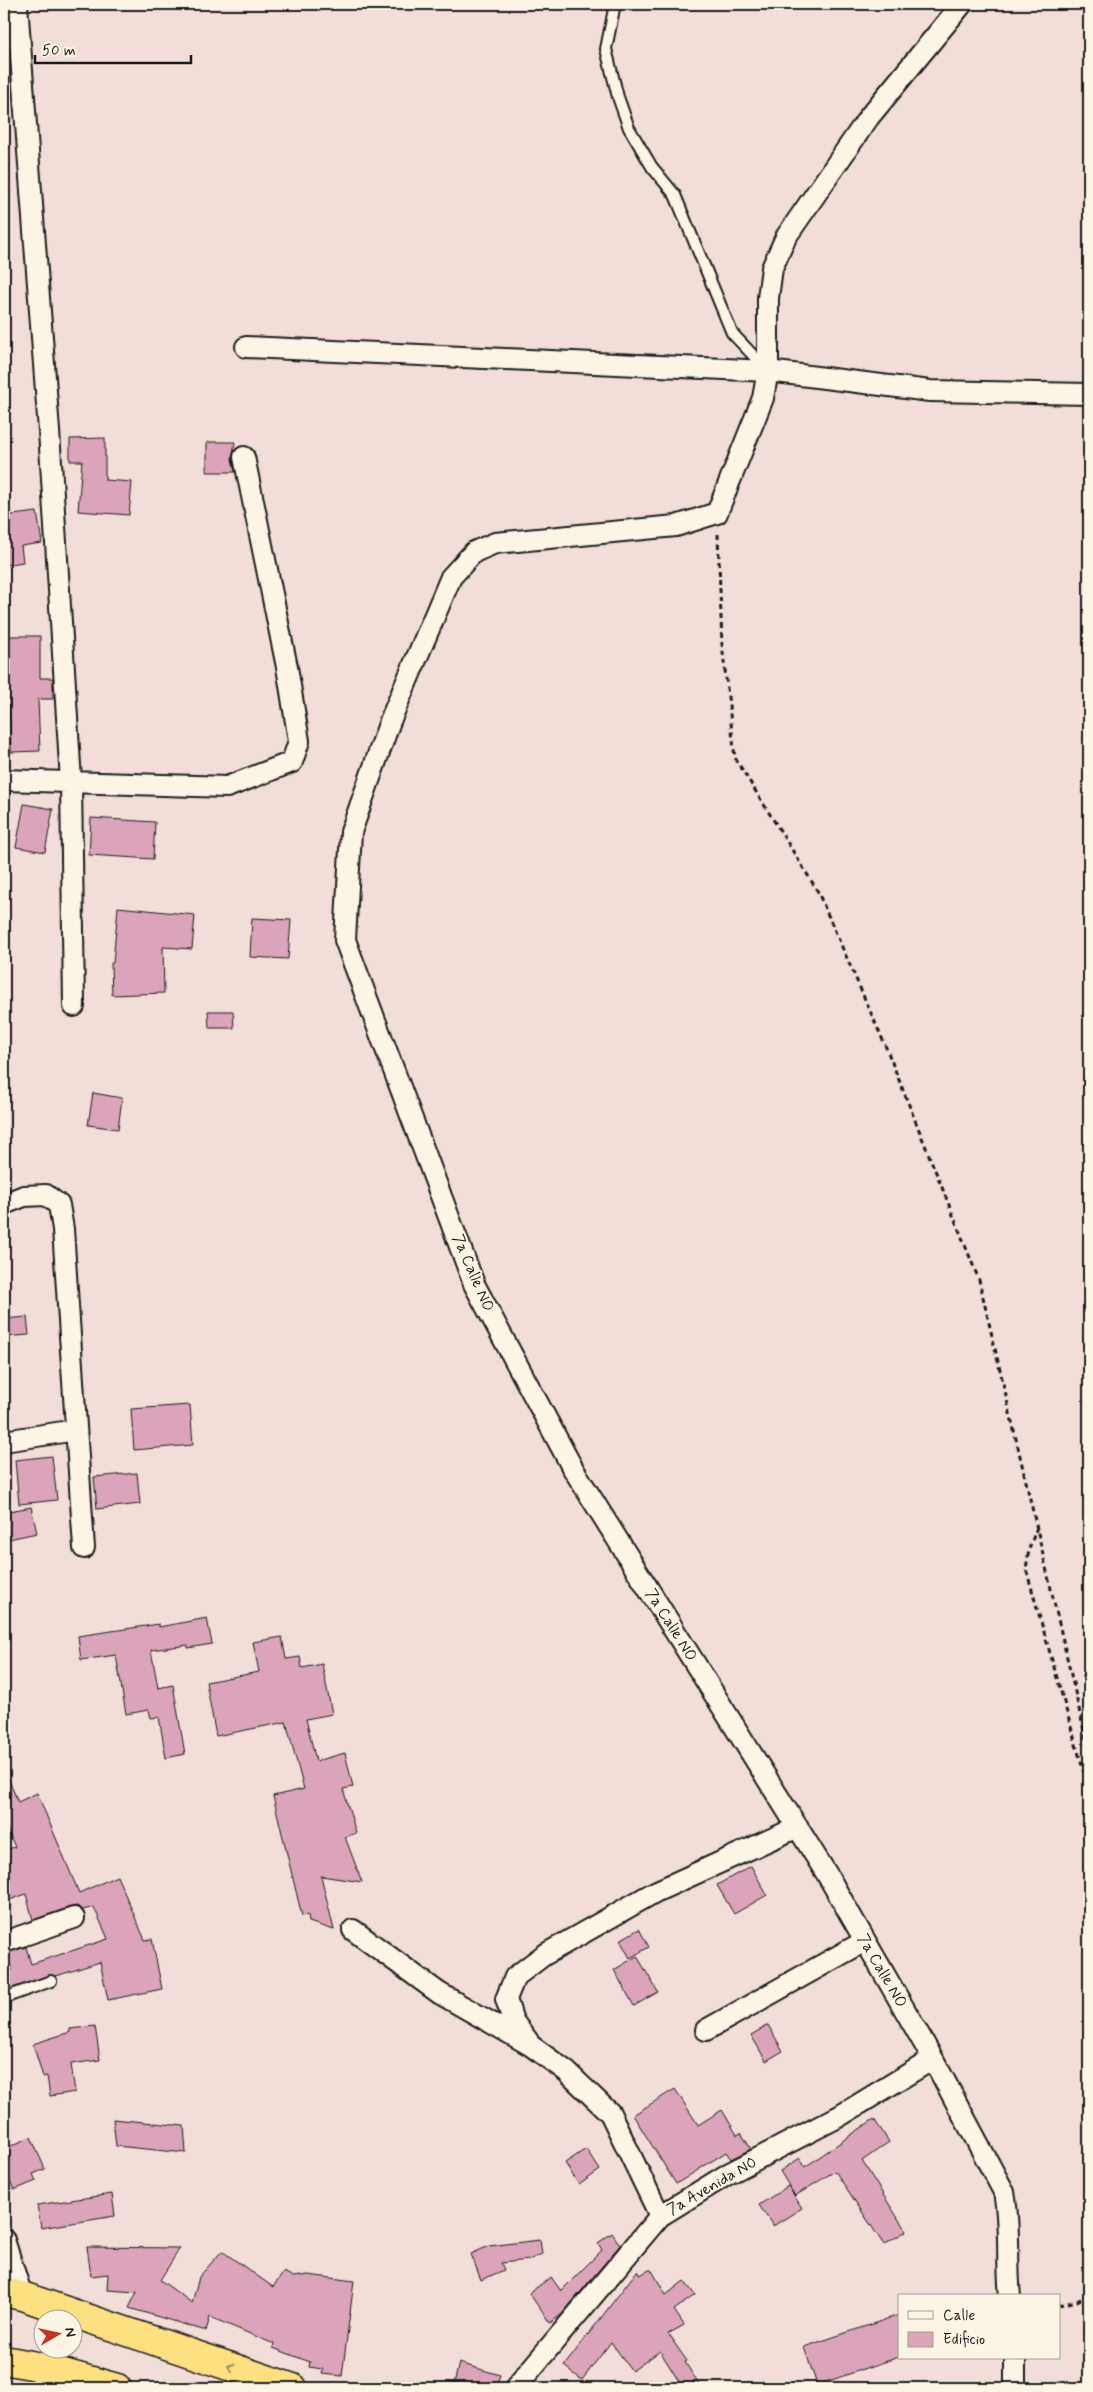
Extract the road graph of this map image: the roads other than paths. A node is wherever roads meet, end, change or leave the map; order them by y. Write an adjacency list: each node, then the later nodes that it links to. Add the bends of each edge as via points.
1 (17, 4): 9 (street)
2 (615, 4): 5 (lane, via 606,49 629,128 652,168 675,195 732,334)
3 (962, 4): 5 (street, via 869,116 786,237 772,268 769,288)
4 (246, 347): 5 (street)
5 (768, 371): 6 (street, via 930,391); 15 (street, 7a Calle NO, via 763,398 717,513 676,526 495,543 474,552 451,577 390,721 351,832 345,940 474,1284 572,1467)
6 (1089, 394)
7 (244, 457): 9 (street, via 293,704 298,741 292,762 227,787)
8 (4, 780): 9 (street)
9 (71, 781): 10 (street)
10 (74, 1006)
11 (4, 1204): 12 (street, via 24,1196 46,1195 59,1205)
12 (76, 1430): 13 (street); 14 (street)
13 (4, 1442)
14 (84, 1548)
15 (798, 1828): 19 (street, 7a Calle NO); 23 (street, via 655,1892 544,1955 515,1977 506,1999 513,2021)
16 (74, 1918): 18 (street)
17 (353, 1930): 23 (street, via 439,1993)
18 (4, 1942)
19 (865, 1942): 22 (street); 24 (street, 7a Calle NO)
20 (51, 1981): 21 (lane)
21 (4, 1998)
22 (706, 2030)
23 (530, 2045): 25 (street, via 566,2072 610,2113)
24 (933, 2059): 25 (street, 7a Avenida NO, via 838,2117 728,2174); 28 (street, 7a Calle NO, via 1004,2192 1008,2208)
25 (660, 2216): 34 (street, 7a Avenida NO)
26 (4, 2240): 27 (street)
27 (13, 2294): 33 (highway, one-way to 27)
28 (1010, 2294)
29 (4, 2360): 31 (highway)
30 (1015, 2360): 35 (street)
31 (42, 2378): 32 (highway)
32 (117, 2388)
33 (293, 2388)
34 (515, 2388)
35 (1015, 2388)

